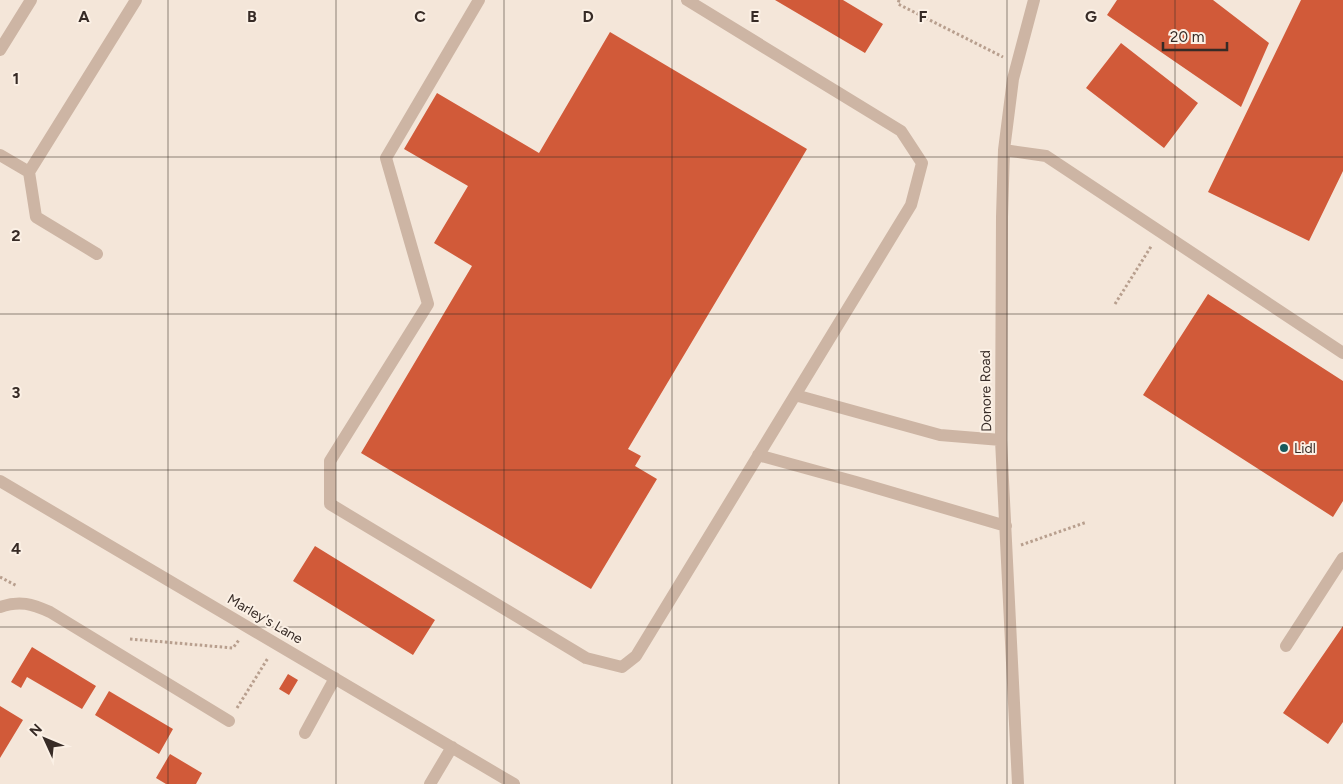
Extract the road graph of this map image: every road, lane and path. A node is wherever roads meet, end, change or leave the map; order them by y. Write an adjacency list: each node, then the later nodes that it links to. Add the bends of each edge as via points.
1 (31, 0): 7 (street)
2 (136, 0): 11 (street)
3 (479, 0): 18 (street, via 386,158 428,304 330,461 330,504 586,658 622,667 636,656)
4 (687, 0): 16 (street, via 900,131 922,163 911,205)
5 (1034, 0): 8 (street, Donore Road)
6 (897, 1): 8 (path)
7 (0, 50)
8 (1017, 64): 9 (street, Donore Road)
9 (1004, 150): 12 (street, via 1046,156); 17 (street, Donore Road)
10 (0, 155): 11 (street)
11 (29, 172): 13 (street, via 36,217)
12 (1161, 232): 14 (path); 15 (street)
13 (97, 254)
14 (1115, 304)
15 (1343, 352)
16 (795, 395): 17 (street, via 940,436); 18 (street)
17 (1001, 440): 21 (street, Donore Road)
18 (758, 456): 21 (street)
19 (0, 481): 25 (street, Marley's Lane)
20 (1086, 522): 22 (path)
21 (1006, 526): 22 (street, Donore Road)
22 (1007, 550): 35 (street, Donore Road)
23 (1343, 558): 28 (street)
24 (0, 607): 27 (street, via 12,603 33,605 50,612)
25 (250, 628): 26 (street, Marley's Lane); 27 (path, via 232,648 105,636)
26 (277, 643): 29 (street, Marley's Lane); 30 (path)
27 (99, 644): 30 (street)
28 (1286, 646)
29 (335, 678): 31 (street); 32 (street, Marley's Lane)
30 (229, 721)
31 (305, 733)
32 (452, 747): 33 (street); 34 (street, Marley's Lane)
33 (430, 784)
34 (514, 784)
35 (1018, 784)

